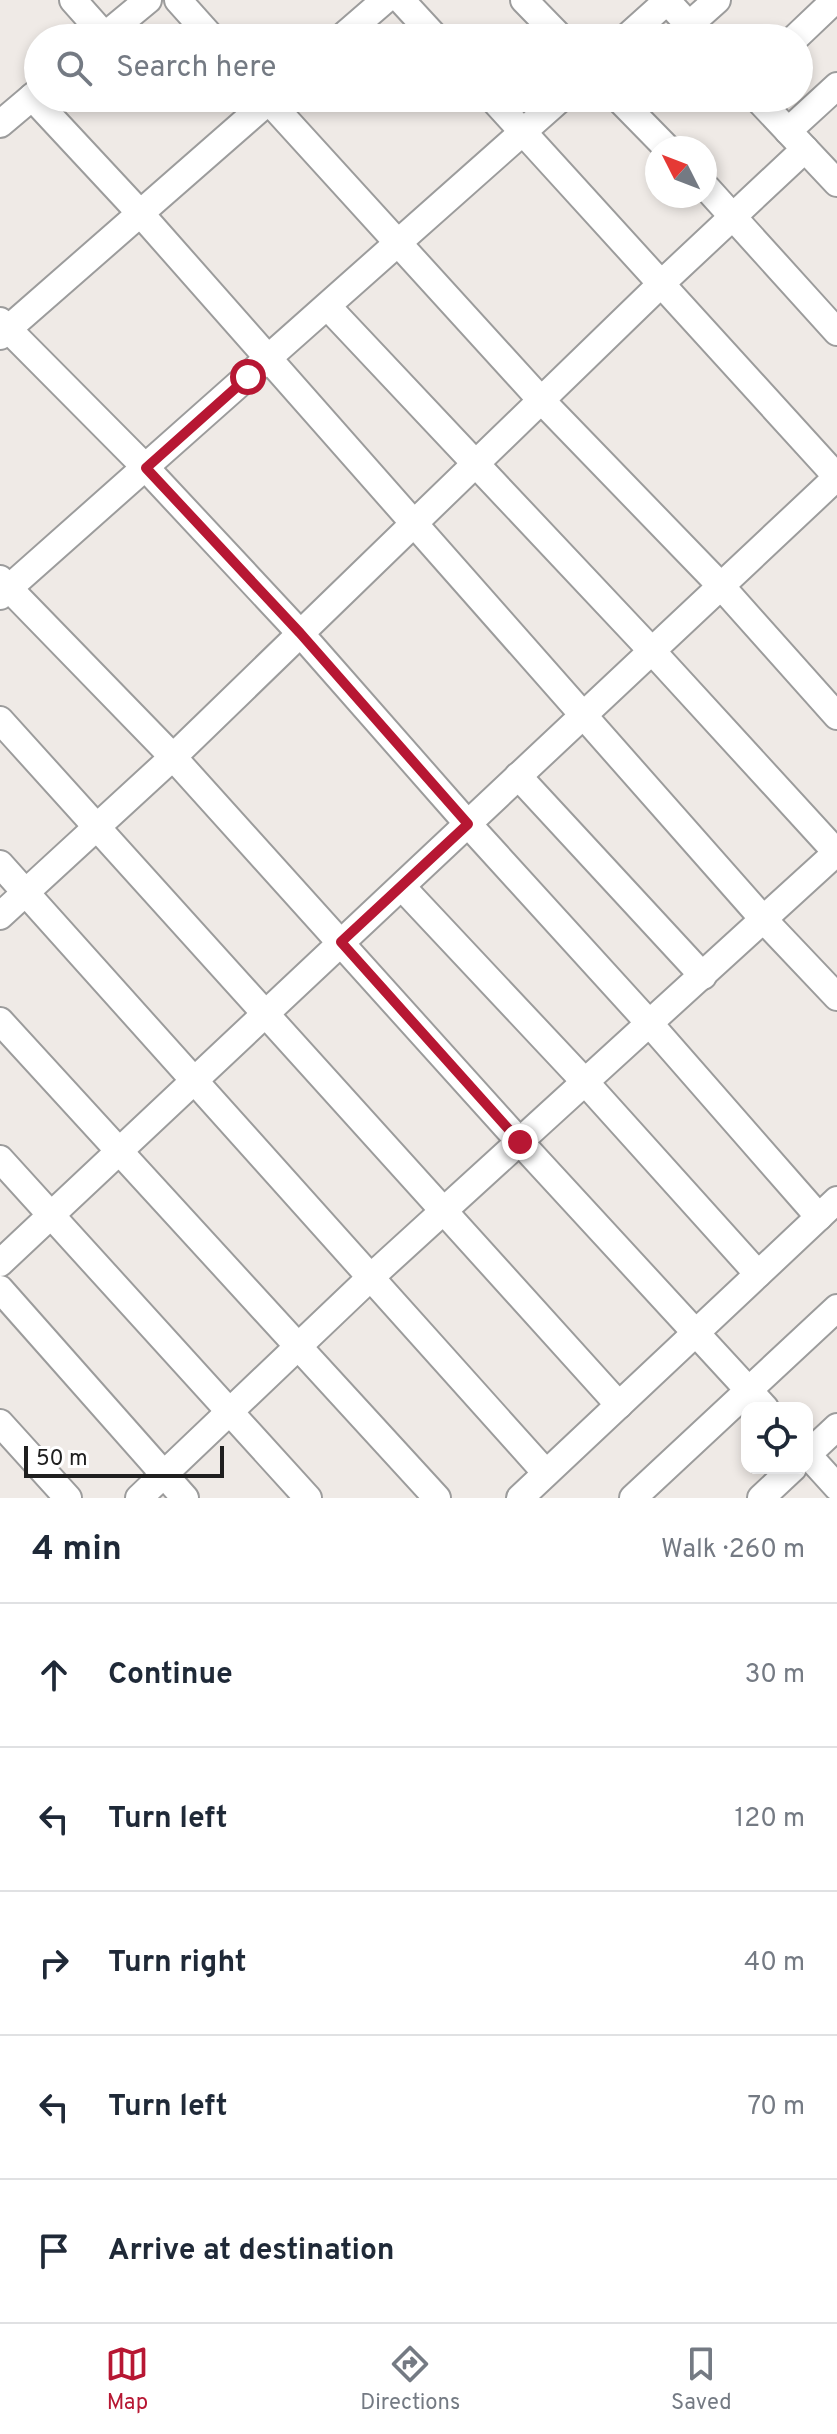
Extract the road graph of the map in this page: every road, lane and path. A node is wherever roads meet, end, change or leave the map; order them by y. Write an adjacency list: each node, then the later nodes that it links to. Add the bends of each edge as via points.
1 (73, 0): 10 (street)
2 (148, 0): 11 (street)
3 (178, 0): 12 (street)
4 (385, 0): 13 (street)
5 (401, 0): 14 (street)
6 (524, 0): 15 (street)
7 (666, 0): 16 (street); 17 (street)
8 (717, 0): 18 (street)
9 (835, 0): 19 (street)
10 (93, 24)
11 (119, 24)
12 (199, 24)
13 (357, 24)
14 (423, 24)
15 (547, 24)
16 (641, 24)
17 (688, 24)
18 (700, 24)
19 (810, 24)
20 (837, 86): 32 (street)
21 (24, 103): 29 (street)
22 (51, 112): 35 (street)
23 (254, 112): 35 (street)
24 (281, 112): 37 (street)
25 (505, 112): 30 (street)
26 (546, 112): 30 (street)
27 (632, 112): 31 (street)
28 (770, 112): 32 (street)
29 (1, 121)
30 (524, 132): 37 (street); 38 (street)
31 (655, 136)
32 (796, 140): 33 (street); 36 (street)
33 (837, 183)
34 (717, 198): 36 (street)
35 (140, 213): 40 (street); 42 (street)
36 (734, 216): 38 (street); 41 (street)
37 (399, 244): 39 (street); 43 (street)
38 (662, 283): 43 (street); 46 (street)
39 (328, 307): 42 (street); 44 (street)
40 (2, 329): 45 (street)
41 (837, 332)
42 (268, 359): 45 (street); 47 (street)
43 (541, 400): 44 (street); 48 (street)
44 (475, 464): 47 (street); 51 (street)
45 (146, 468): 49 (street); 50 (street)
46 (837, 477): 48 (street)
47 (414, 523): 50 (street); 52 (street)
48 (721, 586): 51 (street); 53 (street)
49 (3, 588): 55 (street)
50 (300, 633): 55 (street); 57 (street)
51 (652, 651): 52 (street); 59 (street)
52 (583, 715): 56 (street); 64 (street)
53 (837, 716)
54 (0, 720): 58 (street)
55 (173, 757): 58 (street); 65 (street)
56 (518, 776): 57 (street); 66 (street)
57 (468, 824): 61 (street); 70 (street)
58 (98, 827): 62 (street); 68 (street)
59 (837, 852): 64 (street)
60 (0, 864): 62 (street)
61 (402, 887): 65 (street); 72 (street)
62 (26, 894): 63 (street); 71 (street)
63 (0, 916)
64 (764, 920): 66 (street); 67 (street)
65 (341, 942): 68 (street); 73 (street)
66 (703, 976): 70 (street)
67 (837, 997)
68 (264, 1014): 71 (street); 77 (street)
69 (0, 1021): 74 (street)
70 (650, 1024): 72 (street); 76 (street)
71 (195, 1080): 74 (street); 81 (street)
72 (586, 1083): 73 (street); 80 (street)
73 (520, 1142): 77 (street); 84 (street)
74 (121, 1150): 78 (street); 85 (street)
75 (0, 1159): 78 (street)
76 (828, 1209): 80 (street)
77 (444, 1211): 81 (street); 87 (street)
78 (51, 1215): 79 (street); 88 (street)
79 (0, 1263)
80 (758, 1274): 84 (street)
81 (371, 1277): 85 (street); 93 (street)
82 (0, 1289): 94 (street)
83 (837, 1308): 86 (street)
84 (696, 1333): 86 (street); 87 (street)
85 (299, 1345): 88 (street); 101 (street)
86 (756, 1399): 103 (street)
87 (619, 1405): 93 (street)
88 (229, 1412): 94 (street); 100 (street)
89 (0, 1423): 97 (street)
90 (837, 1427): 91 (street)
91 (813, 1449)
92 (813, 1461): 96 (street)
93 (546, 1473): 102 (street)
94 (163, 1474): 98 (street); 99 (street)
95 (787, 1474): 104 (street)
96 (837, 1487)
97 (68, 1498)
98 (139, 1498)
99 (185, 1498)
100 (308, 1498)
101 (437, 1498)
102 (520, 1498)
103 (633, 1498)
104 (761, 1498)

